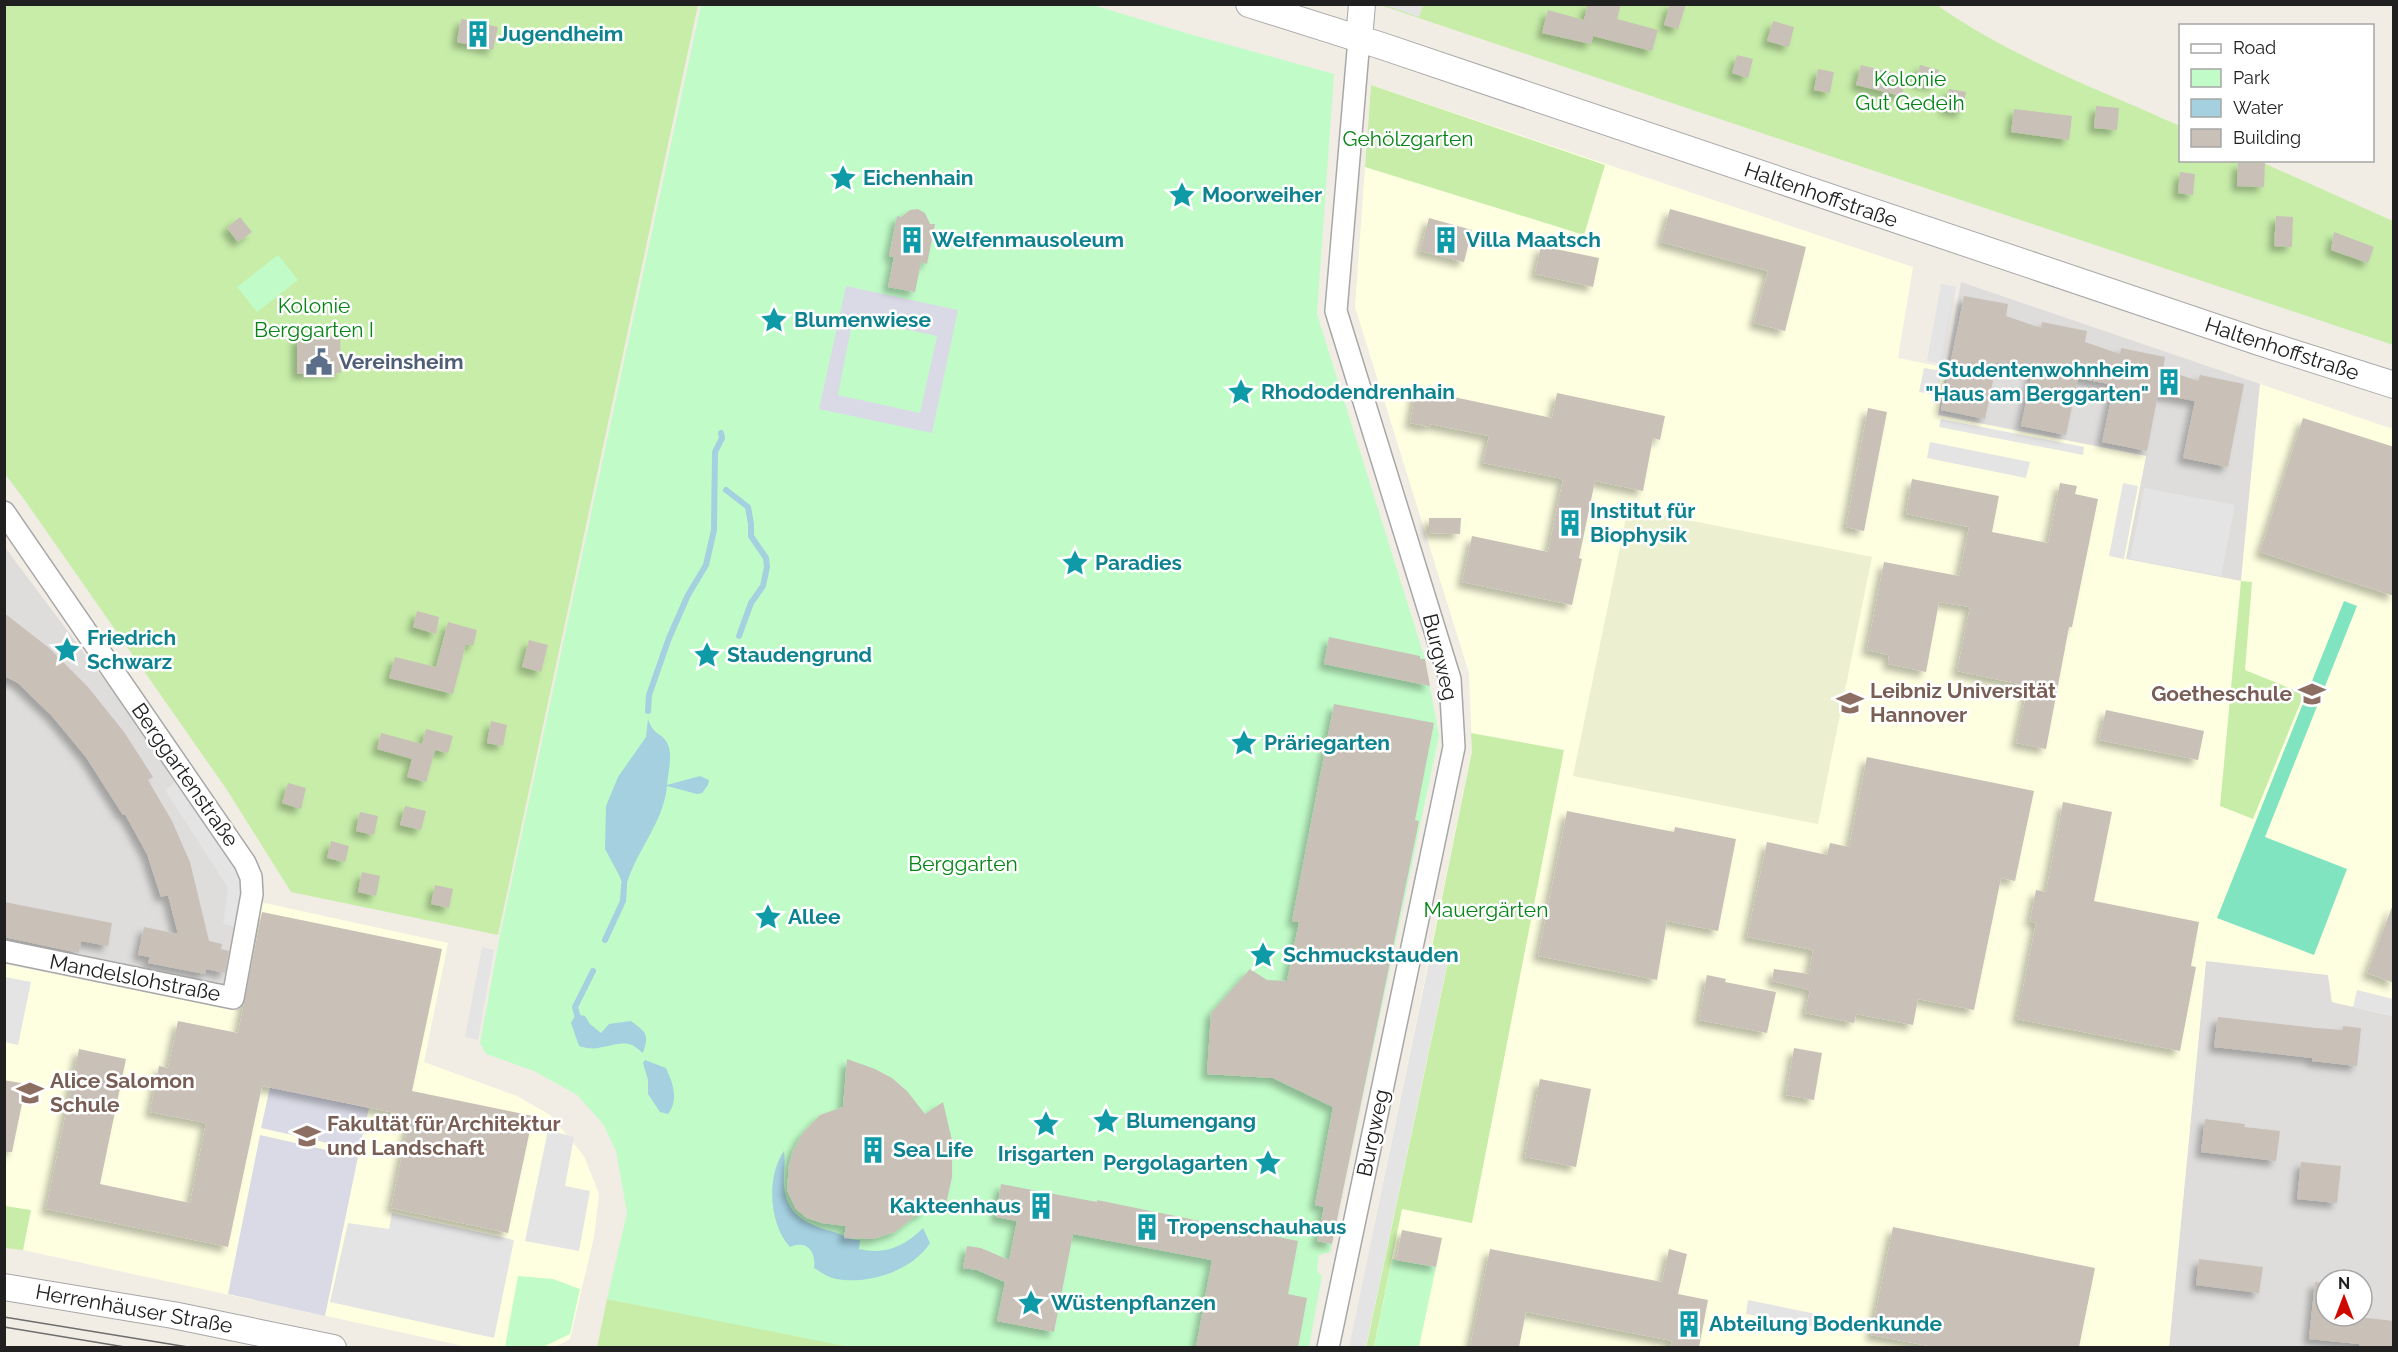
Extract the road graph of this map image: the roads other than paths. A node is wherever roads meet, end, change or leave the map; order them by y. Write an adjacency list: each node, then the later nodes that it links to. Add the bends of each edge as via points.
1 (1249, 4): 3 (street, Haltenhoffstraße)
2 (1362, 4): 3 (street, Burgweg)
3 (1359, 39): 4 (street, Haltenhoffstraße); 10 (street, Burgweg, via 1336,311 1450,679 1454,747)
4 (2394, 385)
5 (4, 512): 6 (street, Berggartenstraße, via 245,863)
6 (252, 894): 7 (street, Mandelslohstraße, via 233,998)
7 (4, 951)
8 (4, 1287): 9 (street, Herrenhäuser Straße)
9 (333, 1347)
10 (1328, 1347)

